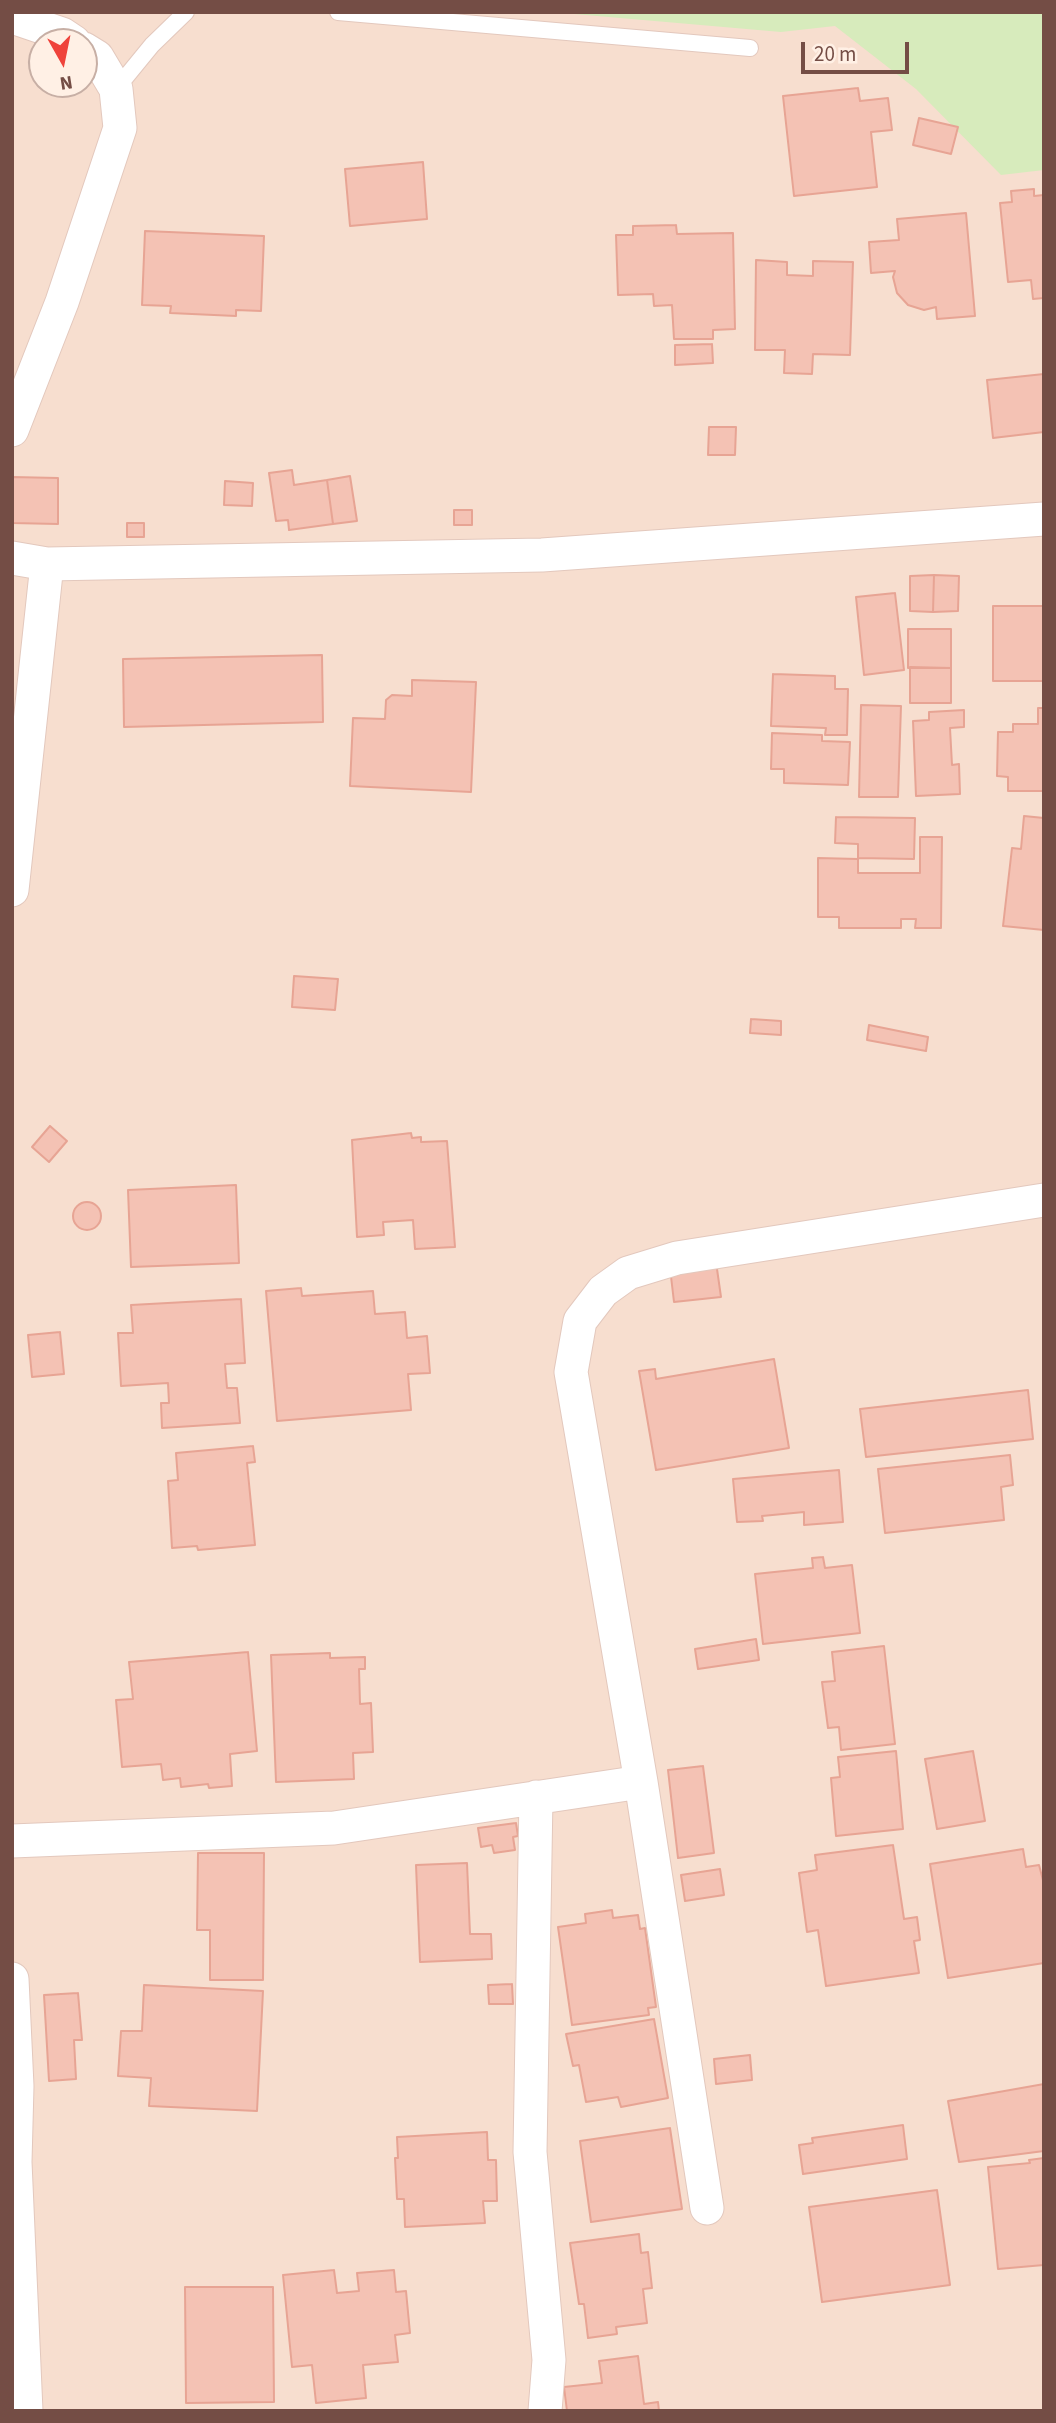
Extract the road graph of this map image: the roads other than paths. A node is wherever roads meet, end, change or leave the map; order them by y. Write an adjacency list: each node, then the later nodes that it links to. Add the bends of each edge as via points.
1 (186, 12): 7 (lane)
2 (338, 12): 5 (lane)
3 (12, 17): 4 (street)
4 (44, 28)
5 (750, 48)
6 (98, 59): 7 (street)
7 (116, 89): 8 (street, via 120,128 62,302)
8 (12, 430)
9 (1044, 519): 11 (street, via 542,555)
10 (12, 558): 11 (street)
11 (47, 564): 12 (street)
12 (12, 890)
13 (1044, 1200): 14 (street, via 677,1258 628,1273 603,1291 580,1321 571,1372)
14 (641, 1782): 15 (street); 19 (street)
15 (536, 1797): 16 (street, via 334,1828); 21 (street, via 530,2152 549,2360)
16 (12, 1841)
17 (12, 1979): 18 (street)
18 (14, 2086): 20 (street)
19 (707, 2208)
20 (26, 2411)
21 (545, 2411)

